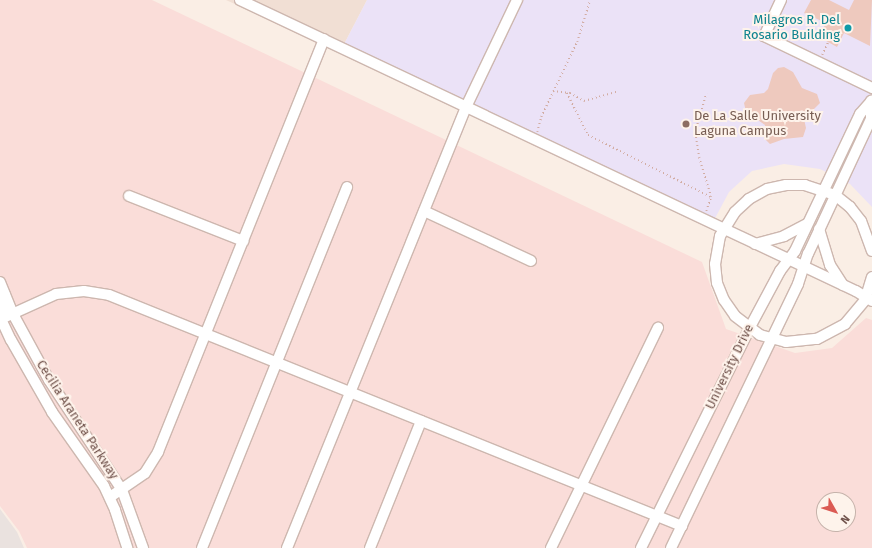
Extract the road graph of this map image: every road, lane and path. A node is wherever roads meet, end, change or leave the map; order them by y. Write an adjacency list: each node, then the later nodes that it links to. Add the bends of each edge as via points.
1 (240, 0): 5 (street)
2 (517, 0): 14 (street)
3 (590, 0): 9 (path, via 577,42)
4 (781, 0): 7 (street, via 764,36)
5 (324, 39): 14 (street); 28 (street)
6 (828, 42): 7 (path)
7 (818, 62): 8 (street)
8 (872, 88)
9 (553, 91): 11 (path); 15 (path, via 541,117)
10 (618, 91): 11 (path, via 584,101)
11 (567, 93): 22 (path, via 588,135)
12 (706, 94): 22 (path, via 695,132)
13 (872, 100): 16 (street, University Drive, via 860,114); 17 (street, University Drive, via 870,119)
14 (466, 107): 15 (street); 23 (street)
15 (535, 139): 24 (street)
16 (848, 140): 17 (street); 19 (street, University Drive)
17 (859, 144): 20 (street, University Drive)
18 (348, 186): 45 (street)
19 (824, 190): 20 (street); 25 (street, University Drive); 26 (street, via 805,185 767,189 749,198)
20 (835, 195): 27 (street, University Drive); 30 (street, via 850,206 861,221)
21 (129, 196): 28 (street)
22 (711, 197): 24 (path)
23 (424, 211): 32 (street); 46 (street)
24 (703, 219): 26 (street)
25 (807, 224): 29 (street, via 784,236); 31 (street, University Drive)
26 (723, 229): 29 (street); 42 (street, via 715,264 718,283 728,306)
27 (819, 229): 33 (street, University Drive); 36 (street, via 830,265)
28 (243, 241): 43 (street)
29 (755, 244): 31 (street)
30 (872, 251)
31 (788, 259): 33 (street); 42 (street, University Drive)
32 (531, 261)
33 (804, 267): 36 (street); 44 (street, University Drive)
34 (872, 277): 38 (street)
35 (0, 282): 37 (street, Cecilia Araneta Parkway)
36 (843, 285): 38 (street)
37 (4, 295): 39 (street, Cecilia Araneta Parkway); 40 (street, Cecilia Araneta Parkway)
38 (869, 296): 44 (street, via 856,313 832,333 802,342)
39 (13, 314): 40 (street); 43 (street, via 56,294 96,292); 49 (street, Cecilia Araneta Parkway, via 52,384)
40 (1, 318): 50 (street, Cecilia Araneta Parkway, via 40,394)
41 (658, 328): 48 (street)
42 (749, 329): 44 (street); 51 (street, University Drive)
43 (205, 335): 45 (street); 49 (street, via 153,463 135,482)
44 (771, 339): 52 (street, University Drive)
45 (277, 363): 46 (street); 55 (street)
46 (351, 393): 47 (street); 56 (street)
47 (420, 421): 48 (street); 57 (street)
48 (580, 485): 51 (street); 58 (street)
49 (122, 490): 50 (street); 54 (street, Cecilia Araneta Parkway)
50 (110, 498): 53 (street, Cecilia Araneta Parkway)
51 (657, 516): 52 (street); 59 (street, University Drive)
52 (682, 526): 60 (street, University Drive)
53 (128, 548)
54 (143, 548)
55 (202, 548)
56 (287, 548)
57 (370, 548)
58 (551, 548)
59 (641, 548)
60 (671, 548)

